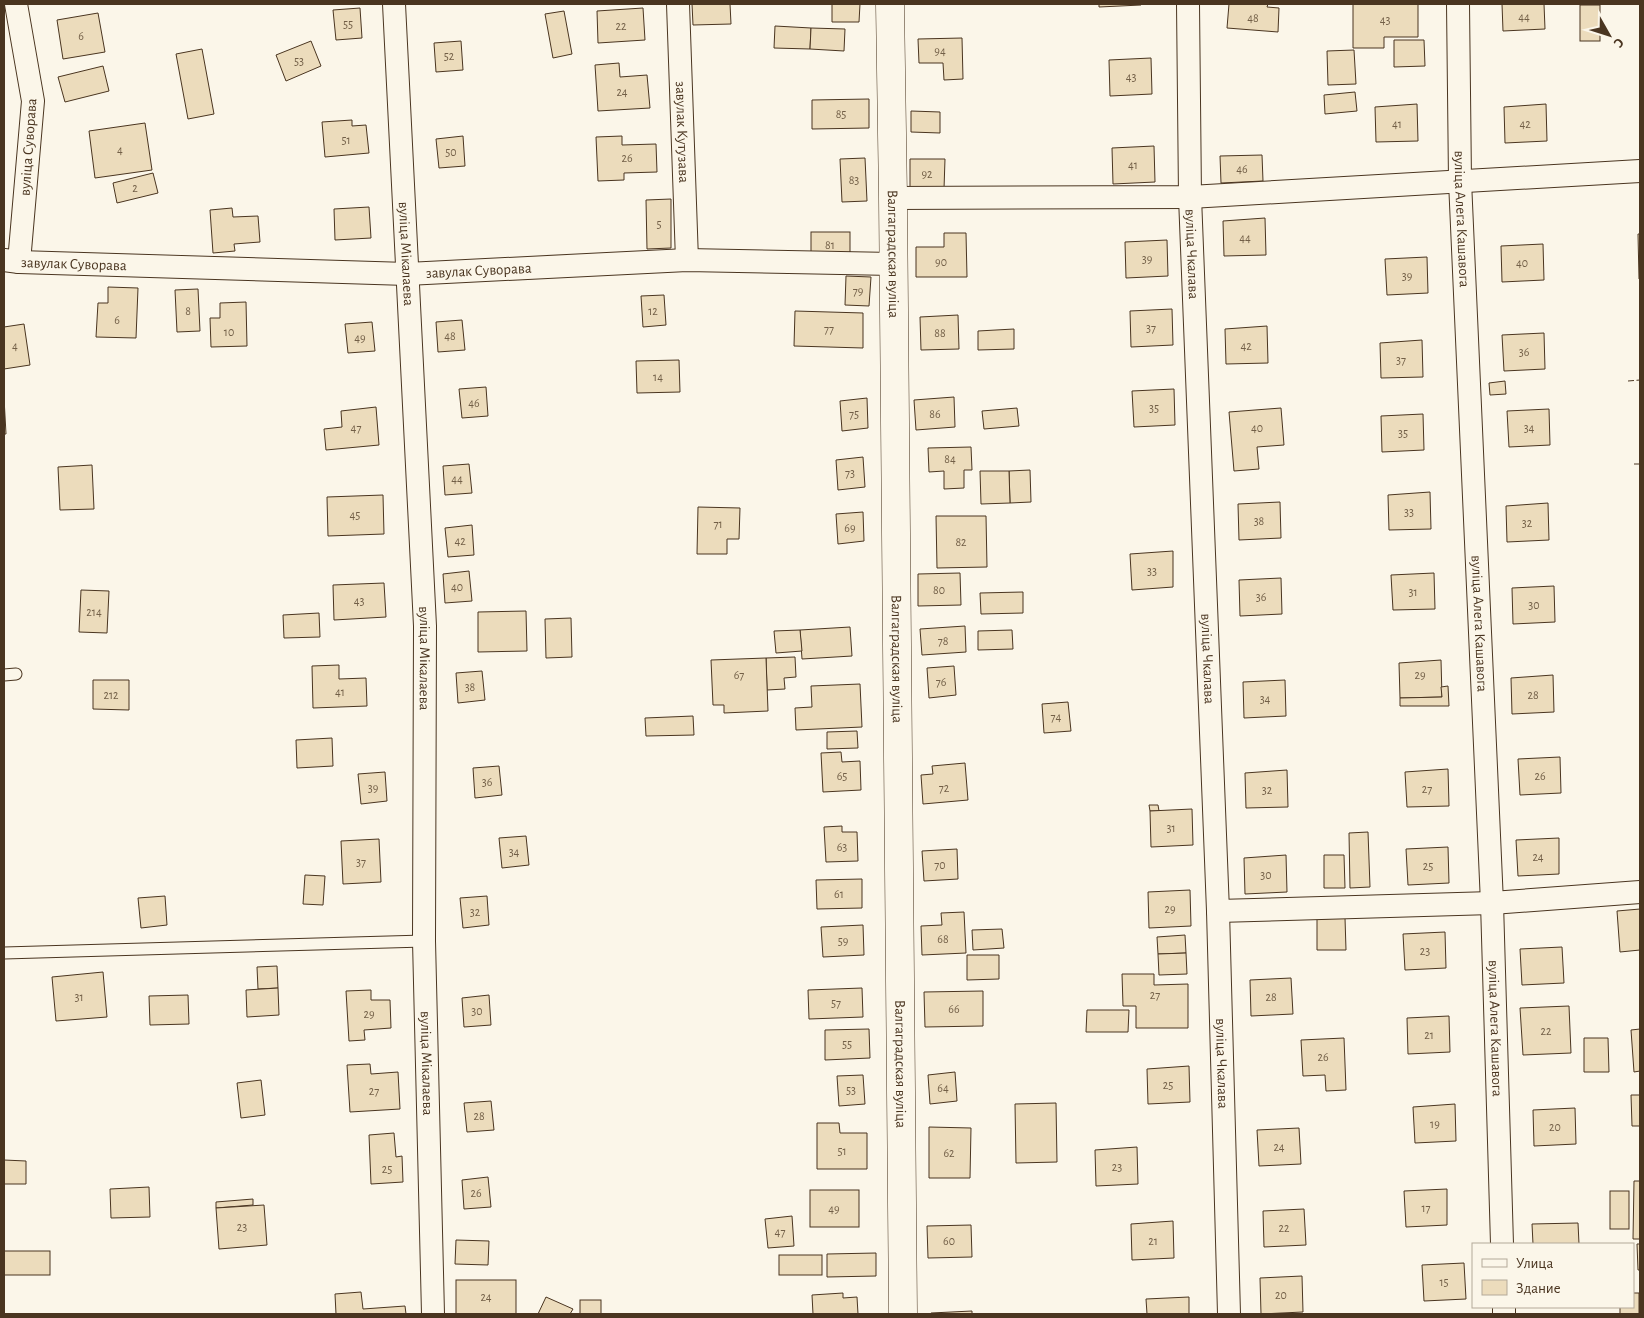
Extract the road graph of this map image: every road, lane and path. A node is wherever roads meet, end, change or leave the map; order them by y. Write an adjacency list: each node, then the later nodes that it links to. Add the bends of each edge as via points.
1 (16, 4): 12 (street, вуліца Суворава, via 34,101)
2 (394, 4): 14 (street, вуліца Мікалаева)
3 (678, 4): 11 (street, завулак Кутузава)
4 (890, 4): 10 (street, Валгаградская вуліца)
5 (1188, 4): 9 (street, вуліца Чкалава)
6 (1458, 4): 8 (street, вуліца Алега Кашавога)
7 (1640, 171): 8 (street)
8 (1460, 181): 9 (street); 18 (street, вуліца Алега Кашавога)
9 (1190, 197): 10 (street); 19 (street, вуліца Чкалава)
10 (893, 198): 13 (street, Валгаградская вуліца)
11 (687, 260): 13 (street, завулак Суворава); 14 (street, завулак Суворава)
12 (11, 261): 14 (street, завулак Суворава)
13 (893, 264): 24 (street, Валгаградская вуліца)
14 (407, 274): 20 (street, вуліца Мікалаева, via 425,626)
15 (16, 674): 16 (lane)
16 (4, 675)
17 (1640, 892): 18 (street)
18 (1492, 904): 19 (street); 22 (street, вуліца Алега Кашавога)
19 (1218, 911): 25 (street, вуліца Чкалава)
20 (424, 941): 21 (lane); 23 (street, вуліца Мікалаева)
21 (4, 953)
22 (1502, 1243)
23 (433, 1314)
24 (903, 1314)
25 (1229, 1314)

